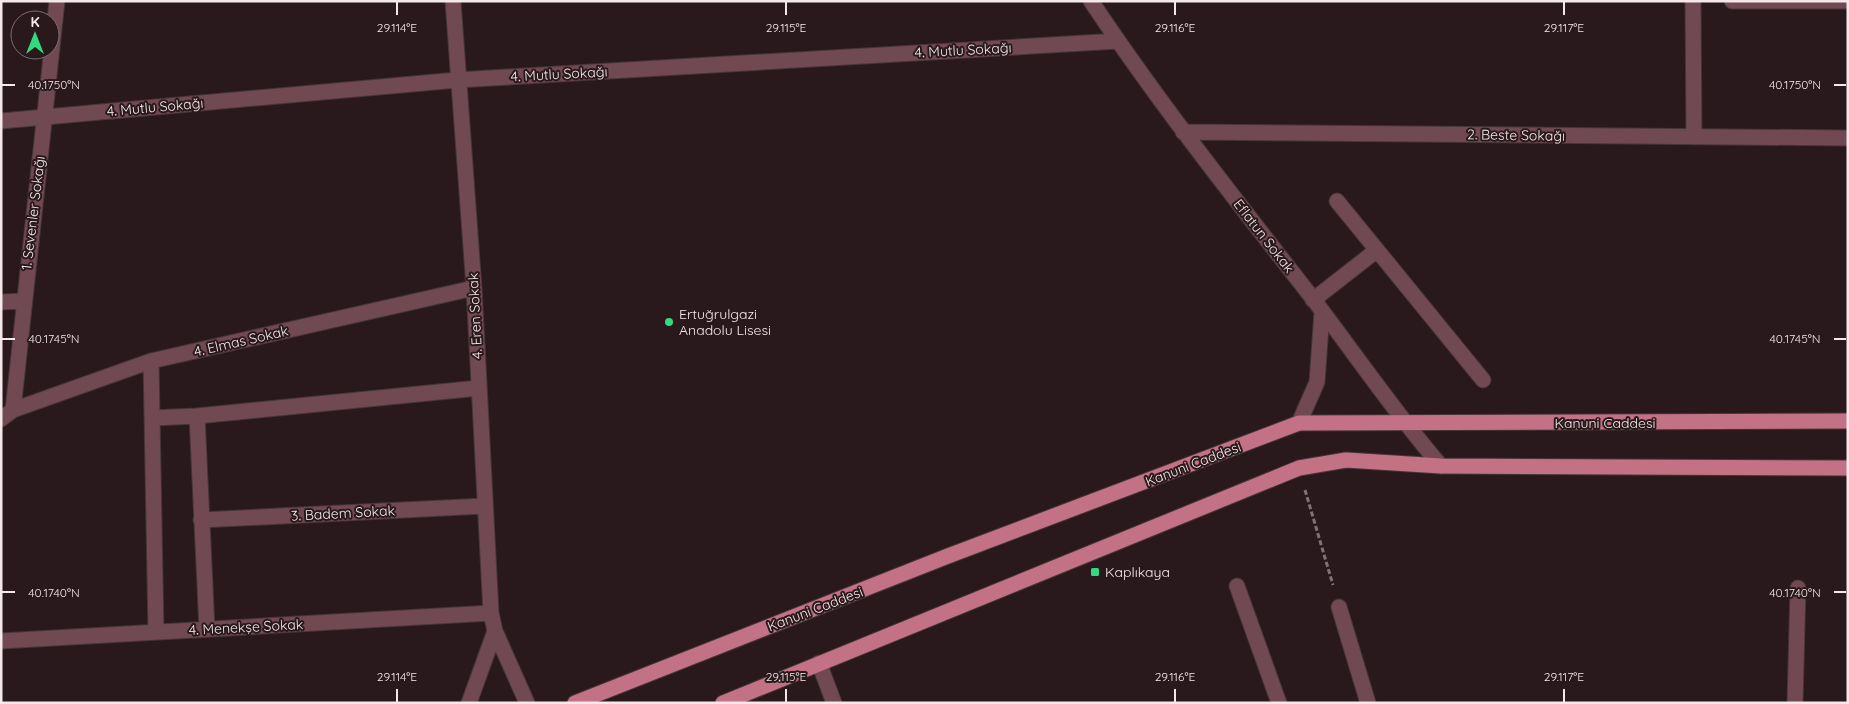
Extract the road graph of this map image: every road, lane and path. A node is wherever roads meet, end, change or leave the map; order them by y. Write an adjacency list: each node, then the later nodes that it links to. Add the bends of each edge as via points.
1 (57, 1): 9 (street, 1. Sevenler Sokağı)
2 (453, 1): 8 (street, 4. Eren Sokak)
3 (1091, 1): 7 (street, Eflatun Sokak)
4 (1693, 1): 12 (street)
5 (1732, 1): 6 (street)
6 (1848, 2)
7 (1118, 41): 8 (street, 4. Mutlu Sokağı); 11 (street, Eflatun Sokak)
8 (457, 80): 9 (street, 4. Mutlu Sokağı); 16 (street, 4. Eren Sokak)
9 (44, 117): 10 (street, 4. Mutlu Sokağı); 17 (street, 1. Sevenler Sokağı)
10 (1, 121)
11 (1183, 132): 12 (street, 2. Beste Sokağı); 19 (street, Eflatun Sokak)
12 (1694, 137): 13 (street, 2. Beste Sokağı)
13 (1848, 138)
14 (1337, 201): 15 (street)
15 (1377, 250): 19 (street); 21 (street)
16 (474, 288): 20 (street, 4. Elmas Sokak); 22 (street, 4. Eren Sokak)
17 (23, 301): 18 (street); 23 (street, 1. Sevenler Sokağı)
18 (1, 302)
19 (1318, 306): 27 (street, via 1317,382); 28 (street, Eflatun Sokak)
20 (151, 361): 23 (street, 4. Elmas Sokak); 25 (street)
21 (1483, 380)
22 (479, 388): 24 (street); 32 (street, 4. Eren Sokak)
23 (7, 415)
24 (197, 416): 25 (street); 33 (street)
25 (152, 418): 40 (street)
26 (1848, 421): 28 (main road, Kanuni Caddesi)
27 (1299, 423): 28 (main road, Kanuni Caddesi); 45 (main road, Kanuni Caddesi, via 948,556)
28 (1405, 424): 29 (street, Eflatun Sokak)
29 (1441, 466): 30 (main road, via 1346,460); 31 (main road)
30 (1299, 468): 36 (path); 42 (main road)
31 (1848, 468)
32 (484, 506): 33 (street, 3. Badem Sokak); 37 (street, 4. Eren Sokak)
33 (201, 520): 38 (street)
34 (1237, 586): 48 (street)
35 (1798, 588): 50 (street)
36 (1339, 607): 49 (street)
37 (491, 613): 38 (street, 4. Menekşe Sokak); 39 (street, 4. Eren Sokak)
38 (207, 629): 40 (street, 4. Menekşe Sokak)
39 (495, 631): 43 (street); 44 (street, 4. Eren Sokak)
40 (156, 632): 41 (street, 4. Menekşe Sokak)
41 (1, 641)
42 (819, 663): 46 (main road); 47 (street)
43 (469, 703)
44 (527, 703)
45 (575, 703)
46 (723, 703)
47 (834, 703)
48 (1279, 703)
49 (1368, 703)
50 (1795, 703)

